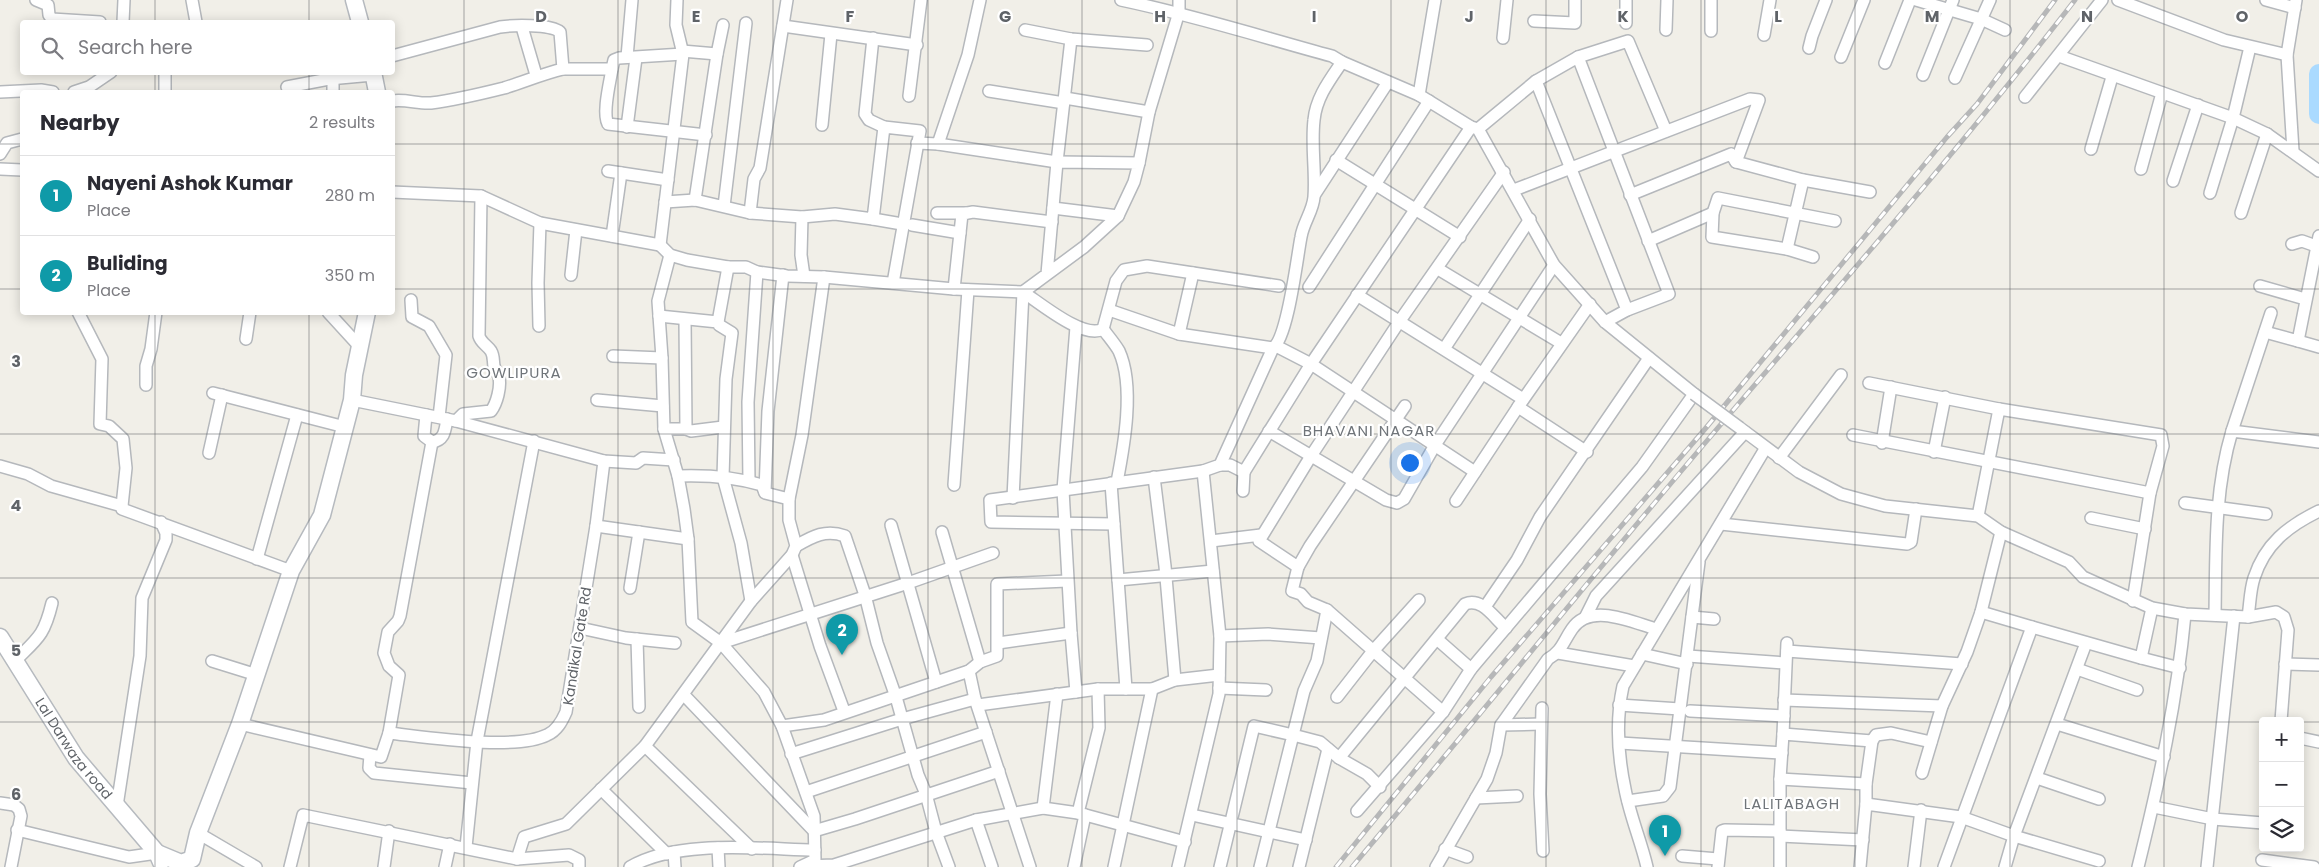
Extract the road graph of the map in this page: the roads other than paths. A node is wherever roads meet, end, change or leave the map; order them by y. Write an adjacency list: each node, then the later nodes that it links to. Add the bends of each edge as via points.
1 (36, 0): 30 (street, via 48,5 52,19)
2 (124, 0): 31 (street)
3 (192, 0): 32 (street)
4 (354, 0): 33 (street)
5 (632, 0): 60 (street)
6 (677, 0): 53 (street, via 676,25)
7 (788, 0): 38 (street)
8 (921, 0): 49 (street)
9 (980, 0): 103 (street, via 968,55)
10 (1121, 0): 28 (street)
11 (1435, 0): 87 (street)
12 (1507, 0): 47 (street)
13 (1575, 0): 34 (street, via 1575,23)
14 (1626, 0): 36 (street)
15 (1667, 0): 41 (street)
16 (1711, 0): 43 (street)
17 (1770, 0): 45 (street)
18 (1826, 0): 52 (street)
19 (1864, 0): 59 (street)
20 (1910, 0): 62 (street)
21 (1916, 0): 27 (street)
22 (1990, 0): 29 (street)
23 (2102, 0): 57 (street)
24 (2118, 0): 51 (street)
25 (2266, 0): 26 (street)
26 (2295, 4): 56 (street)
27 (1951, 5): 29 (street); 70 (street)
28 (1179, 6): 61 (street, via 1219,25 1332,56); 91 (street)
29 (1981, 19): 42 (street); 73 (street)
30 (68, 20)
31 (123, 20)
32 (196, 20)
33 (359, 20)
34 (1534, 21)
35 (746, 22): 133 (street)
36 (1626, 23)
37 (723, 25): 54 (street)
38 (783, 26): 44 (street); 136 (street)
39 (522, 27): 55 (street, via 500,27); 63 (street, via 551,27 560,32); 69 (street)
40 (1025, 30): 48 (street)
41 (1666, 30)
42 (2005, 30)
43 (1711, 31)
44 (831, 34): 46 (street); 93 (street)
45 (1764, 35)
46 (873, 38): 49 (street); 95 (street, via 865,114 869,120)
47 (1503, 38)
48 (1071, 39): 50 (street); 89 (street)
49 (916, 44): 85 (street)
50 (1147, 45)
51 (2250, 47): 56 (street); 92 (street)
52 (1809, 48)
53 (682, 52): 54 (street); 60 (street); 98 (street)
54 (717, 54): 100 (street)
55 (395, 55)
56 (2287, 55): 105 (street)
57 (2059, 56): 71 (street); 86 (street)
58 (1578, 57): 74 (street); 97 (street, via 1628,41); 106 (street)
59 (1841, 57)
60 (632, 58): 64 (street, via 616,59); 94 (street)
61 (1342, 62): 75 (street); 128 (street, via 1320,95 1314,120)
62 (1884, 63)
63 (563, 69): 64 (street); 69 (street)
64 (612, 69): 94 (street, via 606,121)
65 (107, 75): 77 (street)
66 (165, 75): 78 (street)
67 (363, 75): 72 (street)
68 (373, 75): 80 (street)
69 (536, 75): 88 (street, via 504,87 442,101)
70 (1923, 75)
71 (2112, 76): 84 (street); 104 (street)
72 (333, 78): 76 (street); 79 (street)
73 (1955, 78)
74 (1536, 81): 96 (street); 112 (street)
75 (1388, 82): 87 (street); 108 (street)
76 (287, 87)
77 (80, 90)
78 (165, 90)
79 (333, 90)
80 (377, 90)
81 (989, 90): 89 (street)
82 (20, 91): 83 (street)
83 (0, 92)
84 (2162, 93): 90 (street); 114 (street)
85 (909, 96)
86 (2025, 97)
87 (1424, 98): 96 (street); 123 (street)
88 (395, 101)
89 (1065, 101): 91 (street); 109 (street)
90 (2198, 104): 92 (street); 122 (street)
91 (1149, 112): 111 (street)
92 (2233, 118): 99 (street); 127 (street)
93 (822, 126)
94 (628, 127): 98 (street)
95 (884, 127): 102 (street, via 920,131); 144 (street)
96 (1475, 128): 118 (street); 135 (street)
97 (1666, 131): 106 (street); 110 (street, via 1750,98 1759,100)
98 (673, 132): 100 (street); 120 (street)
99 (2267, 134): 105 (street); 141 (street)
100 (706, 135): 131 (street)
101 (20, 140): 107 (street, via 6,143)
102 (918, 143): 103 (street); 149 (street)
103 (938, 144): 109 (street)
104 (2091, 149)
105 (2293, 151): 117 (street)
106 (1614, 152): 112 (street); 129 (street)
107 (0, 154)
108 (1336, 160): 123 (street); 128 (street)
109 (1057, 162): 111 (street); 134 (street)
110 (1736, 162): 121 (street); 129 (street, via 1731,154)
111 (1139, 163): 142 (street)
112 (1570, 168): 124 (street); 184 (street)
113 (0, 169): 115 (street)
114 (2141, 169)
115 (20, 170)
116 (608, 171): 119 (street)
117 (2319, 171)
118 (1504, 172): 124 (street); 153 (street)
119 (621, 173): 120 (street); 152 (street)
120 (668, 180): 132 (street)
121 (1803, 180): 126 (street); 140 (street)
122 (2173, 181)
123 (1375, 184): 135 (street); 174 (street)
124 (1514, 190): 145 (street)
125 (395, 192): 130 (street)
126 (1870, 192)
127 (2210, 194)
128 (1314, 195): 205 (street, via 1301,235 1294,285)
129 (1630, 195): 154 (street)
130 (481, 196): 148 (street); 229 (street, via 479,336 494,359 499,387 496,406 491,411)
131 (695, 200): 132 (street); 133 (street)
132 (666, 202): 157 (street)
133 (724, 206): 136 (street)
134 (1053, 208): 142 (street); 147 (street)
135 (1415, 209): 153 (street); 179 (street)
136 (750, 213): 143 (street)
137 (937, 213): 138 (street)
138 (966, 213): 147 (street); 151 (street, via 962,214)
139 (1713, 213): 140 (street, via 1718,198); 154 (street); 158 (street, via 1712,237)
140 (1796, 213): 146 (street); 158 (street)
141 (2242, 213)
142 (1118, 216): 166 (street)
143 (802, 217): 144 (street, via 835,214); 169 (street)
144 (873, 219): 149 (street)
145 (1530, 220): 161 (street); 178 (street)
146 (1835, 221)
147 (1052, 222): 166 (street)
148 (540, 223): 150 (street); 197 (street)
149 (907, 225): 151 (street); 171 (street)
150 (576, 230): 152 (street); 167 (street)
151 (960, 233): 175 (street)
152 (612, 236): 157 (street)
153 (1460, 237): 163 (street)
154 (1648, 241): 184 (street, via 1669,294)
155 (2318, 241): 156 (street); 180 (street)
156 (2292, 244)
157 (660, 245): 159 (street)
158 (1787, 249): 160 (street)
159 (670, 255): 162 (street); 191 (street, via 658,300)
160 (1813, 257)
161 (1554, 265): 182 (street); 192 (street)
162 (728, 267): 164 (street, via 746,267); 194 (street)
163 (1438, 269): 178 (street); 195 (street)
164 (757, 272): 168 (street); 261 (street, via 748,402)
165 (1192, 273): 172 (street); 183 (street, via 1147,266 1124,270 1116,281); 201 (street)
166 (1047, 274): 177 (street)
167 (571, 275)
168 (783, 275): 169 (street); 267 (street, via 768,411)
169 (804, 276): 170 (street)
170 (824, 277): 171 (street); 270 (street, via 802,435)
171 (893, 283): 175 (street)
172 (1279, 286)
173 (2260, 286): 180 (street)
174 (1309, 287)
175 (954, 289): 176 (street)
176 (968, 290): 177 (street); 264 (street)
177 (1023, 292): 198 (street); 269 (street)
178 (1479, 294): 192 (street); 208 (street)
179 (1357, 295): 195 (street); 212 (street)
180 (2305, 299): 203 (street)
181 (411, 300): 229 (street, via 412,317 429,326 446,354)
182 (1590, 304): 196 (street); 204 (street)
183 (1109, 310): 199 (street); 201 (street)
184 (1627, 310): 196 (street)
185 (2272, 313): 200 (street)
186 (80, 315): 273 (street, via 102,359 100,424 109,426 123,439 126,454)
187 (156, 315): 216 (street, via 146,366)
188 (250, 315): 202 (street)
189 (331, 315): 207 (street)
190 (367, 315): 207 (street)
191 (659, 316): 193 (street); 210 (street)
192 (1519, 318): 204 (street); 213 (street)
193 (685, 320): 194 (street); 233 (street)
194 (718, 322): 232 (street, via 732,333)
195 (1400, 322): 208 (street); 218 (street)
196 (1605, 322): 211 (street)
197 (539, 326)
198 (1076, 327): 199 (street, via 1093,332); 265 (street)
199 (1103, 329): 263 (street, via 1119,351 1126,377 1126,438)
200 (2265, 332): 203 (street); 237 (street)
201 (1180, 334): 205 (street)
202 (246, 339)
203 (2298, 342): 206 (street)
204 (1561, 343): 223 (street)
205 (1275, 347): 212 (street); 253 (street)
206 (2319, 347)
207 (360, 348): 221 (street)
208 (1444, 349): 213 (street)
209 (613, 356): 210 (street)
210 (662, 358): 224 (street)
211 (1650, 358): 219 (street); 245 (street)
212 (1311, 364): 218 (street); 236 (street)
213 (1483, 374): 223 (street); 243 (street)
214 (1841, 375): 249 (street)
215 (1869, 383): 217 (street)
216 (146, 385)
217 (1891, 387): 220 (street); 242 (street)
218 (1354, 393): 230 (street); 248 (street)
219 (1694, 394): 235 (street, bridge); 325 (street, via 1642,467)
220 (1945, 397): 226 (street); 246 (street)
221 (352, 400): 227 (street); 231 (street)
222 (597, 400): 224 (street)
223 (1520, 403): 245 (street); 257 (street)
224 (663, 406): 234 (street)
225 (1405, 406): 230 (street)
226 (1999, 409): 252 (street); 268 (street, via 2161,435 2163,446)
227 (426, 414): 229 (street); 240 (street, via 424,436)
228 (297, 415): 231 (street); 247 (street, via 217,394); 296 (street)
229 (447, 419): 239 (street); 240 (street, via 442,437)
230 (1396, 419): 243 (street); 262 (street)
231 (345, 427): 300 (street, via 322,515)
232 (723, 427): 233 (street, via 691,431); 259 (street)
233 (686, 428): 234 (street)
234 (664, 429): 250 (street)
235 (1742, 430): 244 (street); 318 (street, via 1596,596)
236 (1269, 431): 248 (street); 256 (street)
237 (2232, 431): 241 (street); 274 (street, via 2222,468)
238 (1853, 436): 242 (street)
239 (534, 441): 251 (street); 392 (street)
240 (432, 442): 388 (street, via 400,616 388,632 384,653 389,666 399,675)
241 (2319, 442)
242 (1882, 443): 246 (street)
243 (1435, 445): 257 (street); 262 (street, via 1404,499 1397,503)
244 (1765, 449): 249 (street); 283 (street)
245 (1587, 452): 311 (street, via 1540,517 1517,560)
246 (1934, 452): 252 (street)
247 (209, 453)
248 (1311, 456): 262 (street); 290 (street)
249 (1779, 458): 275 (street, via 1842,494 1885,506)
250 (674, 460): 251 (street); 258 (street)
251 (604, 461): 285 (street, Kandikal Gate Rd)
252 (1988, 462): 268 (street); 278 (street)
253 (1220, 465): 255 (street); 256 (street, via 1230,465)
254 (0, 466): 273 (street, via 28,474 51,486)
255 (1203, 471): 260 (street); 292 (street)
256 (1244, 472): 266 (street)
257 (1475, 472): 271 (street)
258 (678, 476): 259 (street); 291 (street)
259 (723, 477): 261 (street); 308 (street, via 741,542)
260 (1154, 477): 263 (street); 301 (street)
261 (749, 481): 267 (street, via 762,485)
262 (1354, 482): 298 (street)
263 (1114, 483): 265 (street); 282 (street)
264 (954, 485)
265 (1063, 490): 269 (street); 281 (street)
266 (1243, 491)
267 (765, 493): 270 (street)
268 (2150, 493): 286 (street)
269 (1013, 498): 281 (street, via 990,500 991,522)
270 (789, 499): 293 (street)
271 (1456, 501)
272 (2186, 503): 274 (street)
273 (122, 506): 280 (street, via 122,509)
274 (2217, 507): 277 (street); 317 (street)
275 (1916, 509): 278 (street); 283 (street, via 1911,542 1907,544)
276 (2319, 511): 321 (street, via 2293,524 2265,555 2254,579)
277 (2266, 514)
278 (1978, 516): 289 (street)
279 (2091, 518): 286 (street)
280 (161, 522): 296 (street); 422 (street, via 166,540 142,598 140,656)
281 (1064, 524): 282 (street); 303 (street)
282 (1114, 524): 302 (street)
283 (1720, 524): 295 (street)
284 (891, 525): 304 (street)
285 (596, 526): 287 (street); 324 (street, Kandikal Gate Rd)
286 (2145, 529): 309 (street)
287 (639, 532): 291 (street); 305 (street)
288 (942, 532): 297 (street)
289 (2001, 532): 309 (street, via 2069,562 2083,576); 314 (street)
290 (1261, 535): 292 (street); 298 (street, via 1259,541)
291 (688, 539): 334 (street, via 692,622)
292 (1211, 541): 299 (street)
293 (794, 550): 306 (street, via 815,536 832,531 845,536); 308 (street); 315 (street)
294 (993, 553): 297 (street)
295 (1700, 558): 319 (street); 326 (street)
296 (257, 559): 300 (street)
297 (952, 566): 304 (street); 345 (street)
298 (1298, 567): 313 (street, via 1292,591)
299 (1213, 571): 301 (street); 328 (street)
300 (291, 572): 354 (street)
301 (1166, 575): 302 (street); 356 (street)
302 (1118, 580): 361 (street)
303 (1067, 581): 327 (street); 335 (street, via 997,584)
304 (908, 583): 306 (street); 358 (street)
305 (630, 588)
306 (865, 595): 315 (street); 368 (street)
307 (1419, 600): 337 (street)
308 (752, 601): 334 (street)
309 (2132, 601): 312 (street)
310 (52, 602): 343 (street, via 46,627)
311 (1485, 607): 325 (street); 332 (street, via 1474,602 1465,604)
312 (2152, 608): 316 (street); 341 (street)
313 (1327, 610): 330 (street); 337 (street)
314 (1981, 612): 323 (street); 346 (street)
315 (810, 614): 334 (street); 377 (street)
316 (2185, 614): 317 (street); 350 (street)
317 (2216, 615): 320 (street)
318 (1586, 616): 326 (street, via 1598,614); 339 (street, via 1573,627)
319 (1692, 616): 322 (street); 342 (street)
320 (2234, 616): 321 (street); 432 (street)
321 (2248, 616): 347 (street, via 2276,612 2284,616 2288,630)
322 (1714, 619)
323 (2032, 627): 336 (street); 430 (street)
324 (580, 628): 331 (street); 392 (street, Kandikal Gate Rd, via 566,712 556,729 547,736 524,742)
325 (1506, 628): 351 (street)
326 (1656, 629): 340 (street)
327 (1070, 633): 335 (street); 365 (street)
328 (1220, 636): 330 (street, via 1268,634); 355 (street)
329 (0, 637): 343 (street, Lal Darwaza road)
330 (1320, 638): 390 (street, via 1317,661)
331 (637, 639): 333 (street); 374 (street)
332 (1438, 640): 351 (street); 357 (street)
333 (675, 643)
334 (721, 643): 367 (street); 386 (street, via 764,692)
335 (998, 643): 345 (street, via 997,656)
336 (2086, 643): 341 (street); 352 (street)
337 (1373, 652): 357 (street); 369 (street)
338 (1786, 652): 342 (street); 346 (street); 370 (street)
339 (1558, 653): 349 (street); 385 (street, via 1548,659)
340 (1642, 654): 342 (street); 349 (street)
341 (2141, 658): 350 (street)
342 (1687, 660): 376 (street)
343 (15, 661): 422 (street, Lal Darwaza road, via 76,758)
344 (212, 661): 354 (street)
345 (980, 662): 353 (street)
346 (1962, 664): 373 (street)
347 (2285, 664): 348 (street); 380 (street)
348 (2319, 665)
349 (1634, 666): 372 (street, via 1623,686)
350 (2180, 668): 404 (street)
351 (1471, 669): 378 (street)
352 (2077, 669): 364 (street); 384 (street)
353 (969, 671): 358 (street); 371 (street)
354 (257, 675): 382 (street)
355 (1219, 675): 356 (street); 359 (street)
356 (1175, 680): 362 (street)
357 (1404, 680): 378 (street); 405 (street)
358 (936, 682): 368 (street)
359 (1219, 688): 363 (street); 429 (street)
360 (1098, 689): 361 (street); 365 (street); 428 (street, via 1099,728)
361 (1126, 689): 362 (street)
362 (1152, 689): 435 (street)
363 (1266, 690)
364 (2137, 690)
365 (1076, 692): 366 (street)
366 (1057, 694): 371 (street); 424 (street)
367 (684, 695): 397 (street); 438 (street)
368 (896, 697): 377 (street); 381 (street)
369 (1337, 698)
370 (1784, 700): 373 (street); 379 (street)
371 (977, 702): 381 (street); 387 (street)
372 (1619, 705): 376 (street); 396 (street)
373 (1942, 706): 394 (street)
374 (639, 707)
375 (1542, 708): 383 (street)
376 (1685, 710): 379 (street); 398 (street)
377 (844, 711): 386 (street, via 824,720)
378 (1443, 712): 412 (street)
379 (1784, 716): 389 (street)
380 (2281, 717)
381 (902, 719): 401 (street); 403 (street)
382 (240, 724): 402 (street); 441 (street)
383 (1541, 724): 385 (street); 453 (street)
384 (2057, 724): 404 (street); 408 (street)
385 (1501, 725): 417 (street, via 1496,753)
386 (782, 726): 401 (street)
387 (986, 732): 403 (street); 406 (street)
388 (389, 733): 392 (street, Kandikal Gate Rd); 402 (street, via 381,757)
389 (1783, 734): 393 (street); 400 (street)
390 (1292, 735): 399 (street, via 1320,742); 433 (street, via 1254,726); 440 (street)
391 (2304, 739): 395 (street)
392 (476, 741): 410 (street)
393 (1872, 741): 394 (street, via 1876,735 1891,733); 411 (street)
394 (1931, 742): 407 (street)
395 (2319, 742)
396 (1620, 743): 398 (street); 419 (street)
397 (645, 746): 413 (street); 450 (street)
398 (1676, 747): 400 (street); 419 (street, via 1667,793 1652,799)
399 (1328, 749): 405 (street); 444 (street)
400 (1782, 753): 409 (street)
401 (792, 754): 414 (street)
402 (370, 755): 410 (street, via 370,772)
403 (913, 756): 414 (street); 415 (street)
404 (2164, 757): 423 (street)
405 (1339, 758): 412 (street, via 1367,774)
406 (999, 771): 415 (street); 427 (street)
407 (1922, 773)
408 (2037, 778): 418 (street); 443 (street)
409 (1780, 779): 411 (street); 442 (street)
410 (472, 783): 448 (street)
411 (1866, 784): 421 (street)
412 (1380, 787): 426 (street)
413 (600, 789): 454 (street); 458 (street, via 566,824 524,837)
414 (806, 792): 438 (street, via 814,816)
415 (926, 794): 438 (street); 439 (street)
416 (1517, 796): 417 (street)
417 (1476, 798): 451 (street)
418 (2099, 799)
419 (1628, 801): 482 (street)
420 (0, 803): 436 (street, via 19,809 21,816)
421 (1866, 804): 425 (street); 445 (street)
422 (116, 806): 459 (street, Lal Darwaza road)
423 (2154, 807): 432 (street); 488 (street)
424 (1043, 808): 427 (street); 428 (street)
425 (1921, 810): 430 (street); 485 (street)
426 (1357, 811)
427 (1012, 812): 431 (street); 474 (street)
428 (1082, 814): 435 (street); 475 (street)
429 (1192, 815): 433 (street); 446 (street)
430 (1961, 817): 443 (street); 486 (street)
431 (976, 820): 439 (street); 473 (street)
432 (2213, 820): 434 (street); 489 (street)
433 (1231, 823): 440 (street); 478 (street)
434 (2259, 824)
435 (1124, 825): 446 (street); 476 (street)
436 (17, 830): 459 (street, via 128,857); 463 (street)
437 (389, 831): 447 (street); 465 (street, via 303,815); 466 (street)
438 (814, 831): 452 (street)
439 (936, 832): 471 (street, via 834,865); 472 (street)
440 (1270, 832): 444 (street); 479 (street)
441 (198, 833): 459 (street, via 192,859 182,863); 464 (street)
442 (1780, 834): 445 (street); 461 (street, via 1725,830 1720,835); 483 (street)
443 (2014, 836): 460 (street); 487 (street)
444 (1306, 840): 480 (street)
445 (1863, 840): 484 (street)
446 (1185, 842): 477 (street)
447 (450, 844): 448 (street); 467 (street)
448 (466, 847): 458 (street)
449 (718, 848): 450 (street); 454 (street); 470 (street)
450 (752, 849): 452 (street)
451 (1445, 849): 456 (street); 481 (street)
452 (815, 850): 471 (street, via 815,860)
453 (1543, 851)
454 (671, 853): 462 (street); 469 (street)
455 (1682, 856): 461 (street)
456 (1467, 857)
457 (2262, 858): 490 (street)
458 (517, 859): 468 (street, via 570,855 579,860)
459 (161, 860)
460 (2099, 861)
461 (1718, 863)
462 (633, 866)
463 (10, 867)
464 (256, 867)
465 (290, 867)
466 (384, 867)
467 (445, 867)
468 (579, 867)
469 (675, 867)
470 (719, 867)
471 (801, 867)
472 (949, 867)
473 (992, 867)
474 (1030, 867)
475 (1074, 867)
476 (1114, 867)
477 (1178, 867)
478 (1220, 867)
479 (1260, 867)
480 (1299, 867)
481 (1436, 867)
482 (1647, 867)
483 (1780, 867)
484 (1860, 867)
485 (1914, 867)
486 (1944, 867)
487 (2005, 867)
488 (2138, 867)
489 (2207, 867)
490 (2314, 867)

